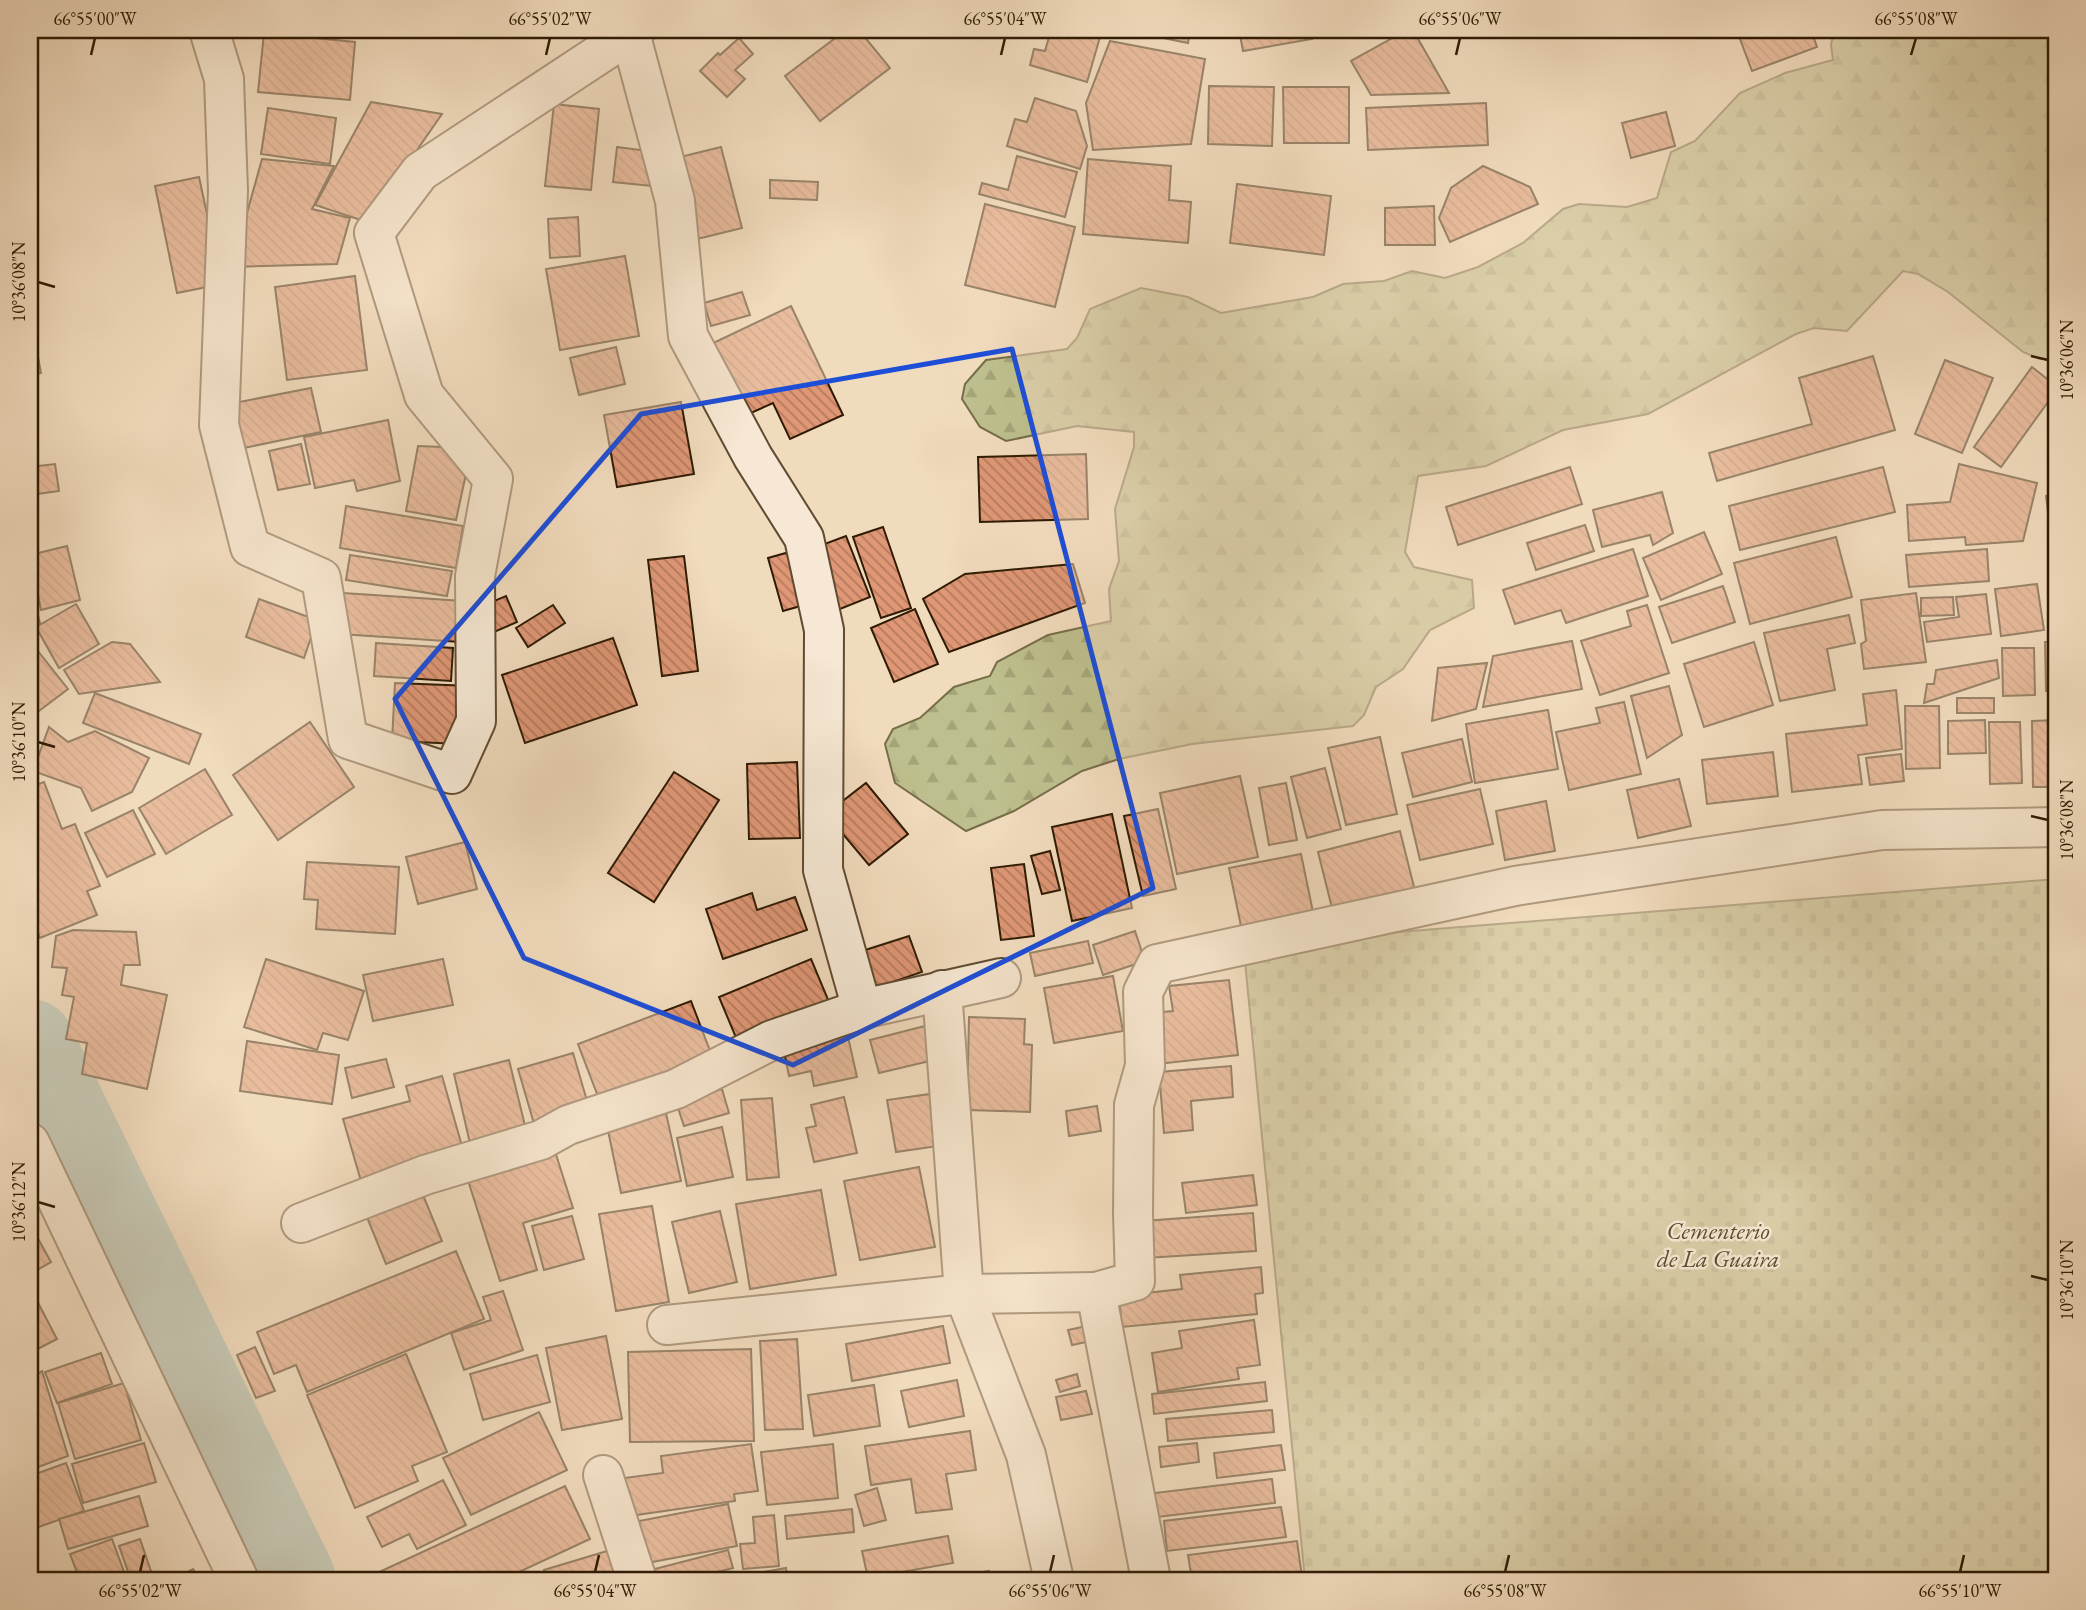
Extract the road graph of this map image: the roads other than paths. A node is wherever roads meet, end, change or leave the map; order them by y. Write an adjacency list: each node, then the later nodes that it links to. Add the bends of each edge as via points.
1 (209, 30): 2 (street, via 224,79 228,191 219,425 250,547 321,578 348,739 452,774 476,721 475,576 493,479 424,395 374,233 420,172)
2 (633, 31): 6 (street, via 675,201 688,336 753,457 804,538 824,630 823,870)
3 (2056, 827): 9 (street, via 1882,831 1515,886 1157,964 1143,992 1145,1066 1134,1105 1135,1281)
4 (1001, 978): 5 (street)
5 (942, 990): 6 (street); 10 (street)
6 (862, 1009): 8 (street, via 772,1040 676,1088 568,1125 541,1140 425,1175)
7 (30, 1143): 13 (street)
8 (302, 1223)
9 (1096, 1292): 10 (street); 16 (street)
10 (964, 1294): 11 (street); 15 (street, via 1026,1455)
11 (667, 1325)
12 (603, 1475): 14 (street)
13 (239, 1580)
14 (637, 1580)
15 (1054, 1580)
16 (1151, 1580)

